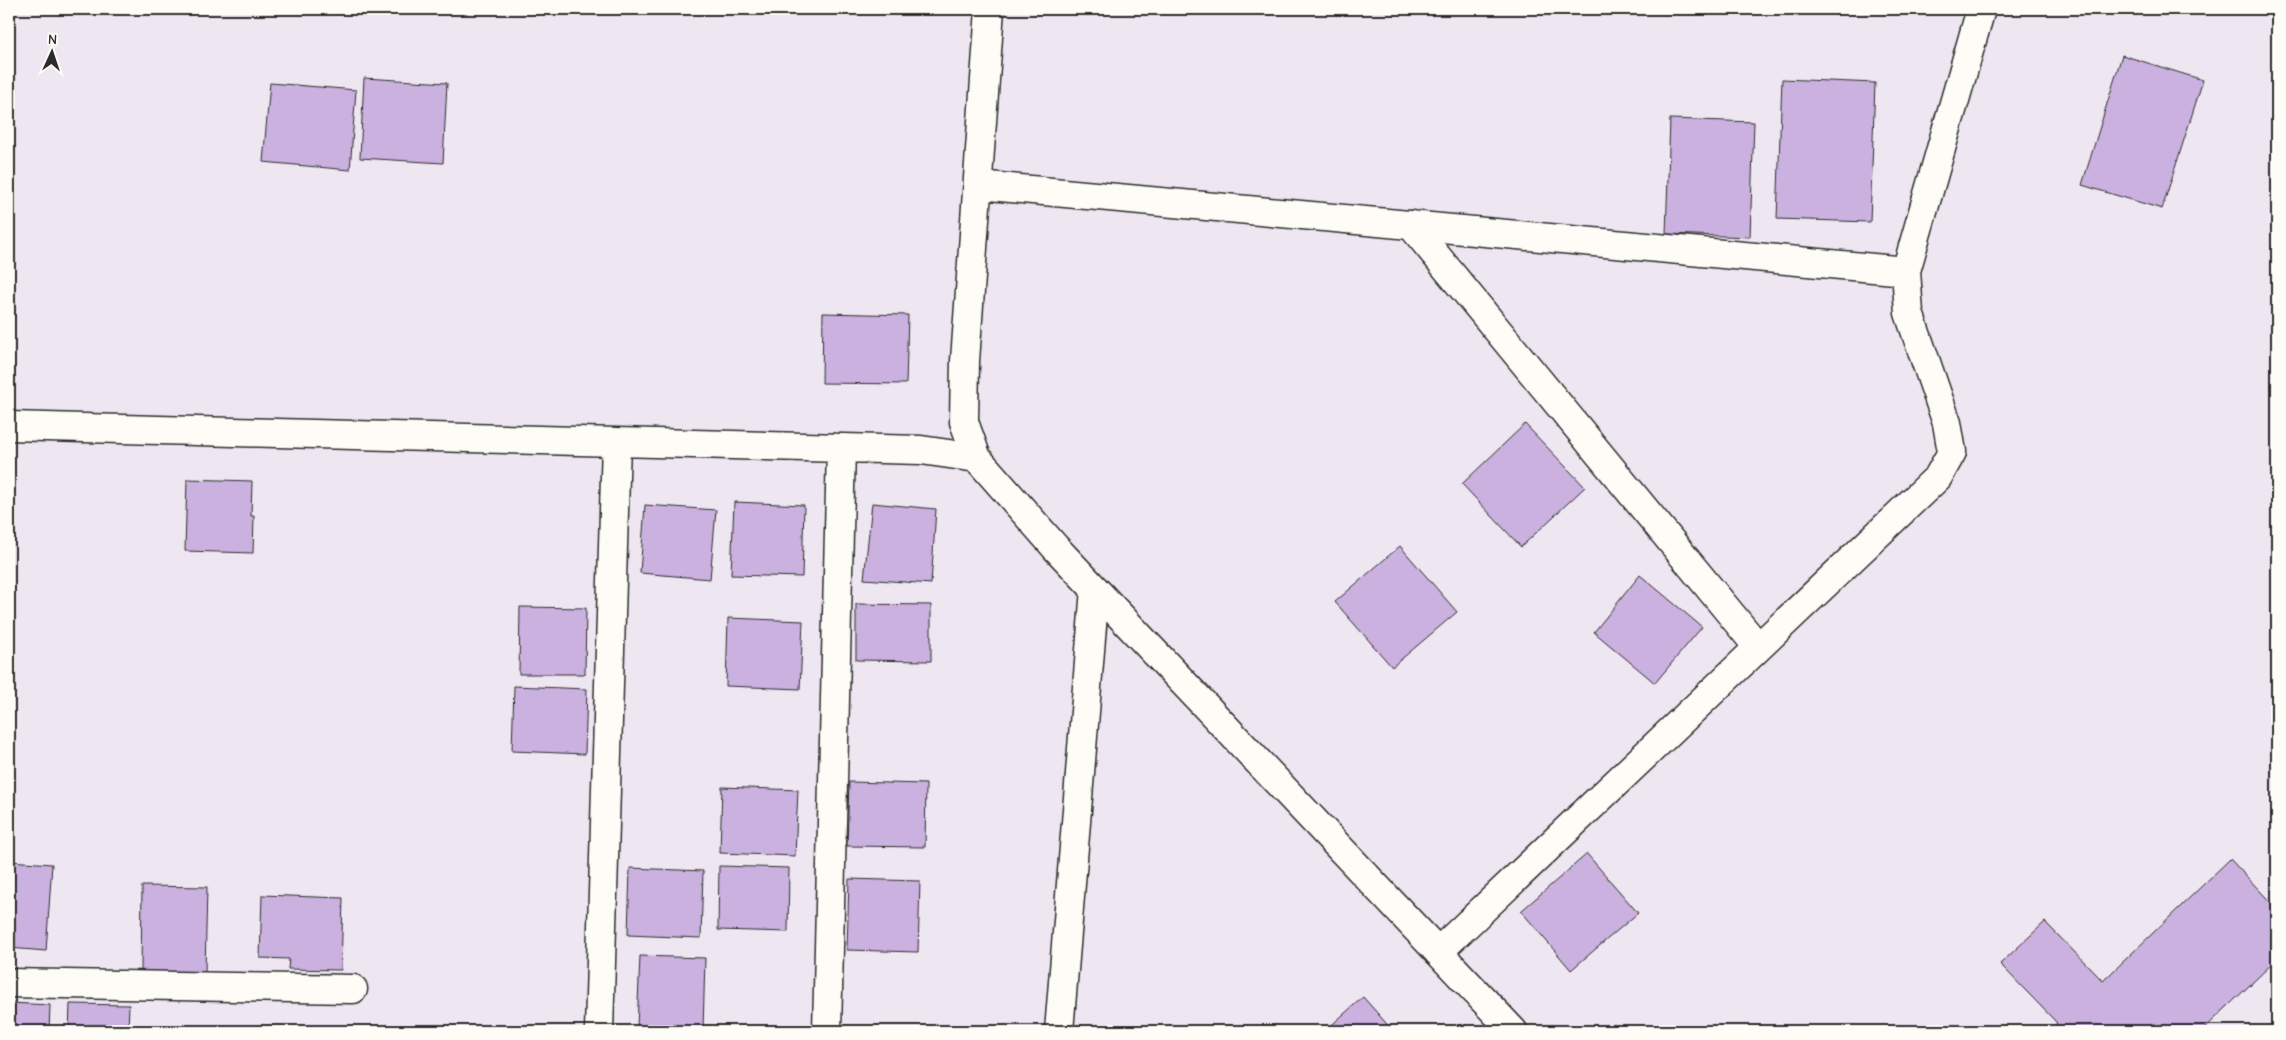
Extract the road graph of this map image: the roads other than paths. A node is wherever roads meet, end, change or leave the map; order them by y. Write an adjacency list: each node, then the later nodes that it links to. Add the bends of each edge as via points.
1 (990, 9): 3 (street)
2 (1982, 9): 5 (street)
3 (978, 185): 4 (street); 9 (street, via 965,361 964,422)
4 (1412, 225): 5 (street); 11 (street)
5 (1906, 271): 11 (street, via 1909,313 1947,422 1952,452 1938,477)
6 (9, 426): 7 (street)
7 (616, 442): 8 (street); 15 (street)
8 (841, 448): 9 (street, via 921,450); 16 (street)
9 (977, 458): 10 (street)
10 (1095, 589): 12 (street); 17 (street)
11 (1758, 647): 12 (street)
12 (1438, 952): 18 (street)
13 (9, 983): 14 (street)
14 (353, 989)
15 (599, 1031)
16 (827, 1031)
17 (1059, 1031)
18 (1513, 1031)

